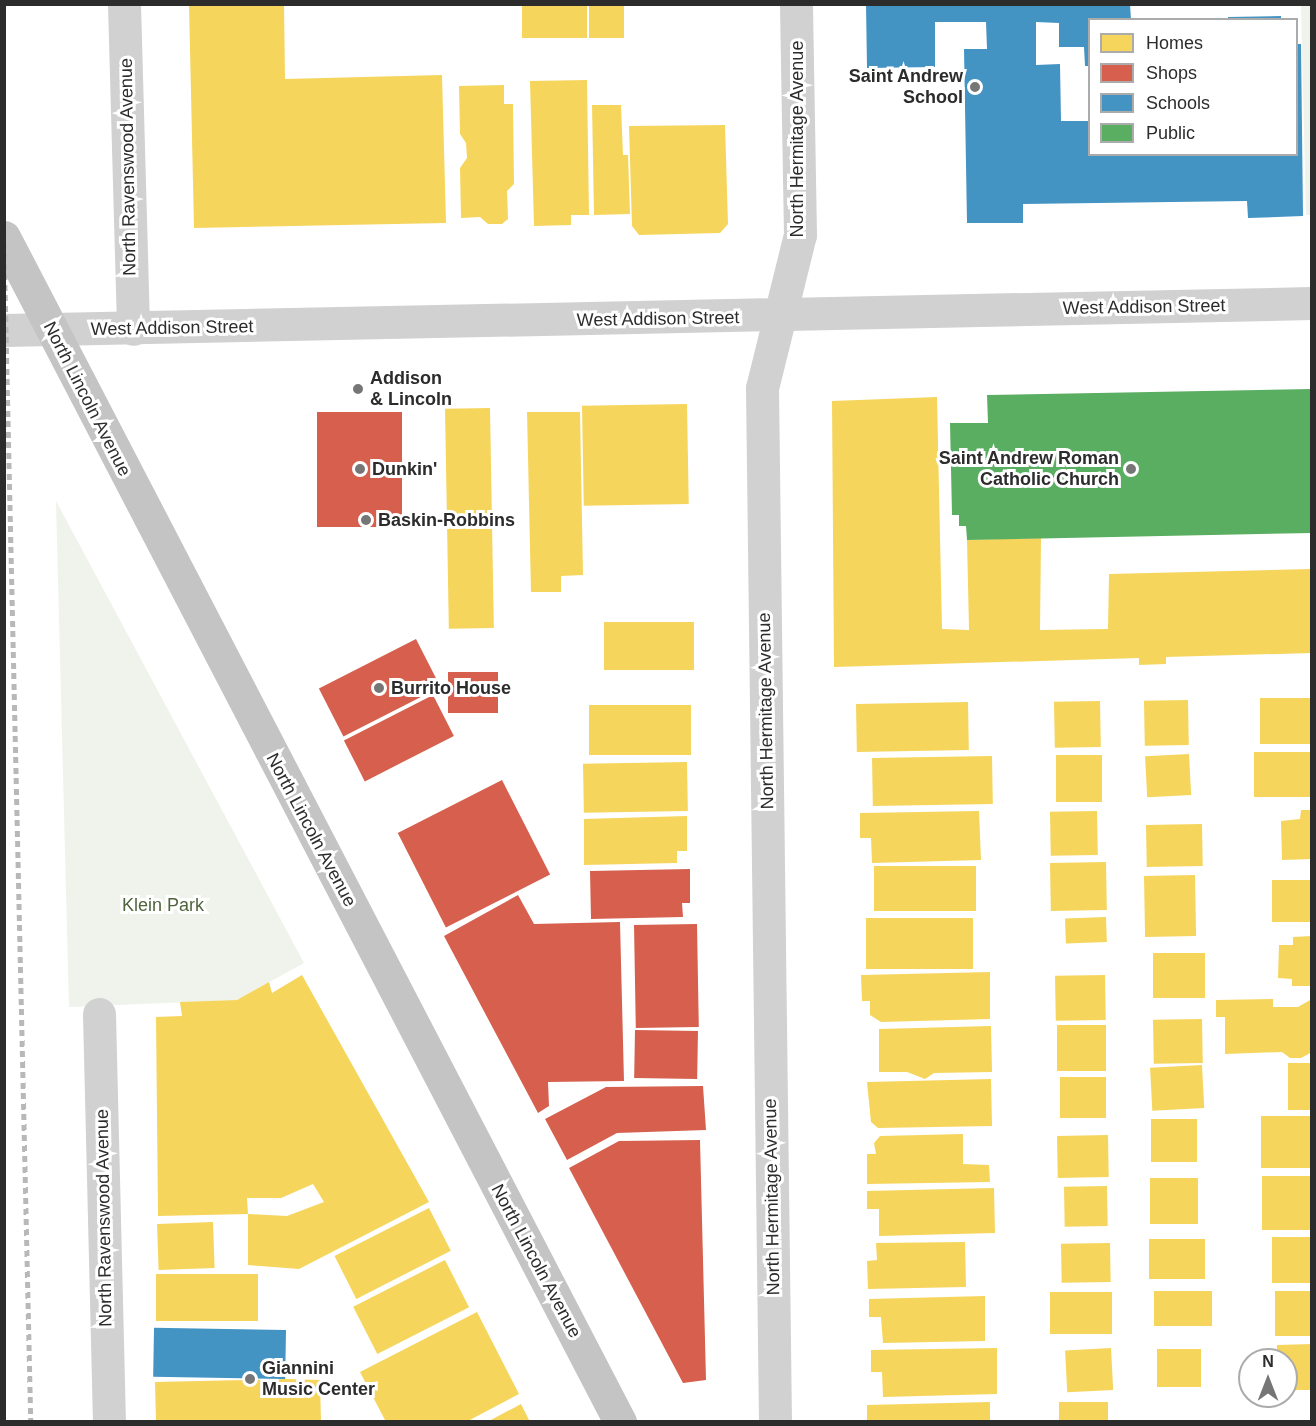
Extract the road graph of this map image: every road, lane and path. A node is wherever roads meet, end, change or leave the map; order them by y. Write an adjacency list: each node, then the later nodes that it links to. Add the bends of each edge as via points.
1 (124, 4): 6 (street, North Ravenswood Avenue)
2 (795, 4): 5 (street, North Hermitage Avenue, via 800,235)
3 (4, 237): 7 (main road, North Lincoln Avenue)
4 (1311, 303): 5 (street, West Addison Street)
5 (779, 316): 6 (street, West Addison Street); 12 (street, North Hermitage Avenue, via 762,388)
6 (133, 328): 7 (street, West Addison Street)
7 (53, 329): 8 (street, West Addison Street); 11 (main road, North Lincoln Avenue)
8 (4, 330)
9 (99, 1014): 10 (street, North Ravenswood Avenue)
10 (109, 1422)
11 (620, 1422)
12 (775, 1422)

